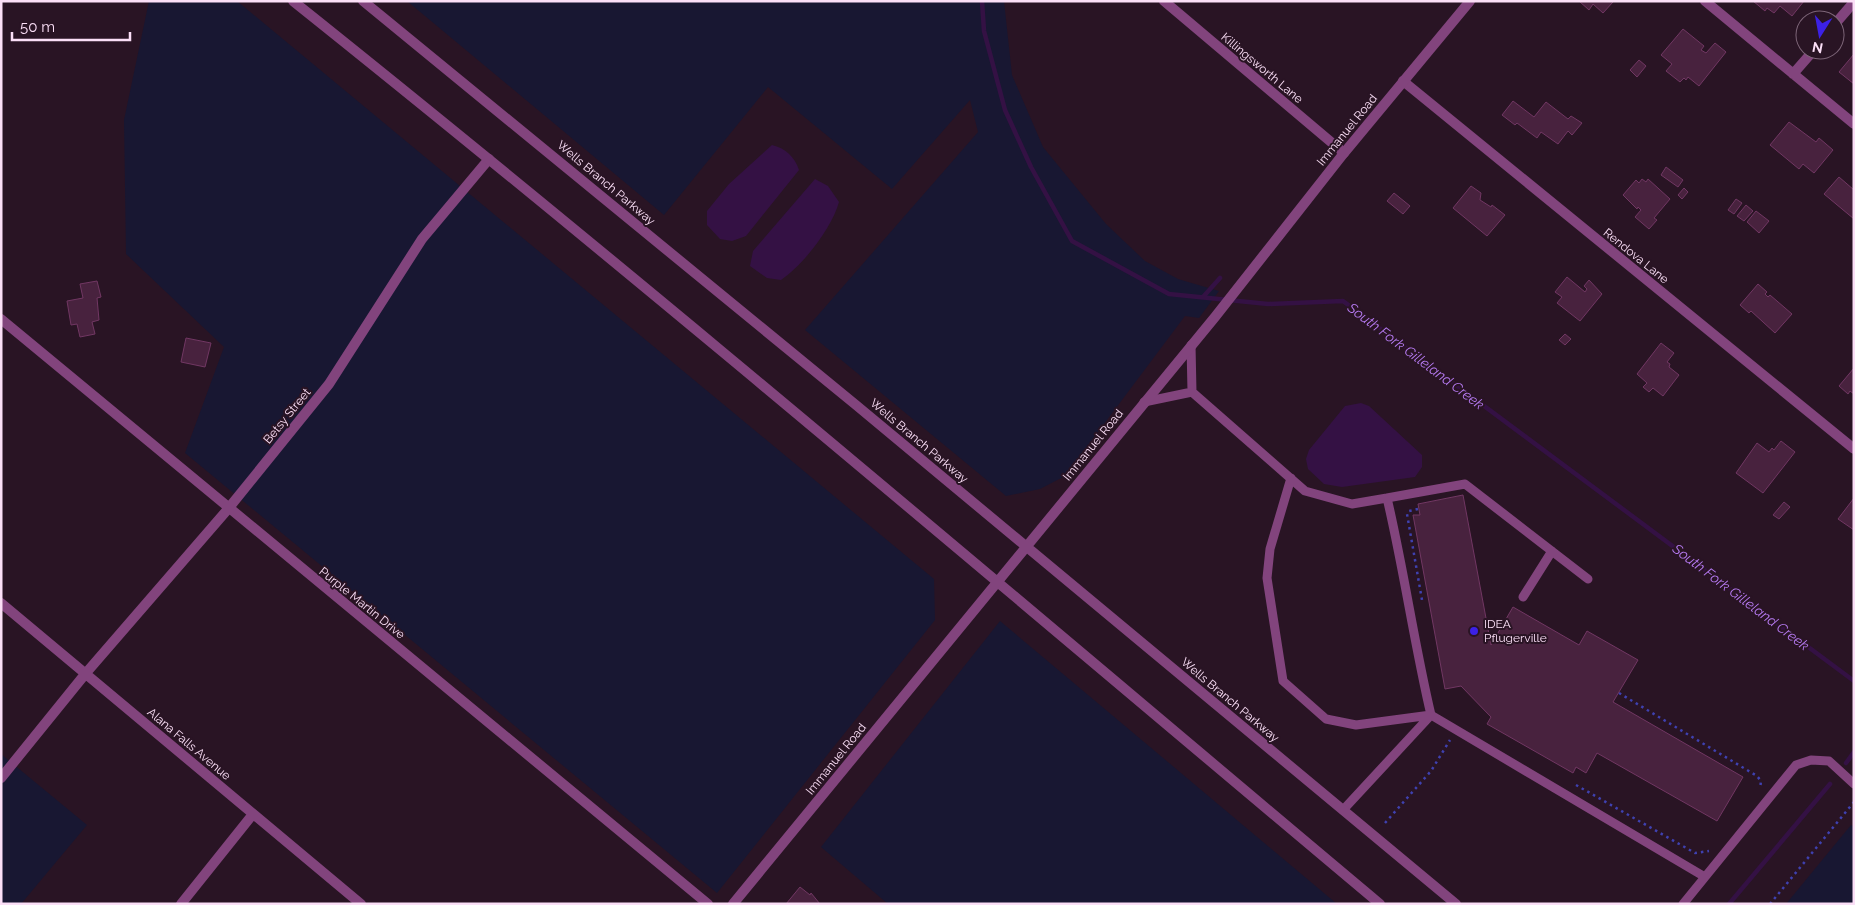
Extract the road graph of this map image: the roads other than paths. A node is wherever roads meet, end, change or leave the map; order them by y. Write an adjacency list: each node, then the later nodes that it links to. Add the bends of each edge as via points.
1 (293, 1): 13 (street)
2 (363, 1): 22 (street, Wells Branch Parkway)
3 (1164, 1): 12 (street, Killingsworth Lane)
4 (1470, 1): 10 (street, Immanuel Road)
5 (1705, 1): 9 (street)
6 (1854, 2): 7 (street)
7 (1845, 12)
8 (1806, 60): 9 (street)
9 (1794, 74): 11 (street)
10 (1404, 81): 12 (street, Immanuel Road); 18 (street, Rendova Lane)
11 (1854, 124)
12 (1344, 153): 15 (street, Immanuel Road)
13 (489, 159): 21 (street, Betsy Street, via 422,239 329,384); 25 (street)
14 (1, 319): 21 (street, Purple Martin Drive)
15 (1191, 345): 16 (lane); 17 (street, Immanuel Road)
16 (1192, 392): 17 (lane); 19 (lane)
17 (1144, 402): 22 (street, Immanuel Road)
18 (1854, 449)
19 (1291, 478): 20 (lane, via 1305,491 1352,504); 29 (lane, via 1270,550 1266,578 1283,681 1326,719 1356,725)
20 (1387, 498): 23 (lane, via 1465,484); 29 (lane)
21 (228, 509): 28 (street, Betsy Street); 37 (street, Purple Martin Drive)
22 (1027, 546): 25 (street, Immanuel Road); 32 (street, Wells Branch Parkway)
23 (1552, 552): 24 (lane); 26 (lane)
24 (1588, 579)
25 (996, 582): 38 (street, Immanuel Road); 39 (street)
26 (1523, 597)
27 (1, 603): 28 (street, Alana Falls Avenue)
28 (86, 673): 30 (street, Betsy Street); 33 (street, Alana Falls Avenue)
29 (1431, 715): 32 (lane); 34 (lane)
30 (1, 778)
31 (1854, 784): 34 (lane, via 1829,761 1811,760 1796,765)
32 (1343, 810): 40 (street, Wells Branch Parkway)
33 (253, 814): 35 (street); 36 (street, Alana Falls Avenue)
34 (1705, 877): 41 (lane)
35 (180, 904)
36 (361, 904)
37 (708, 904)
38 (733, 904)
39 (1380, 904)
40 (1456, 904)
41 (1683, 904)

